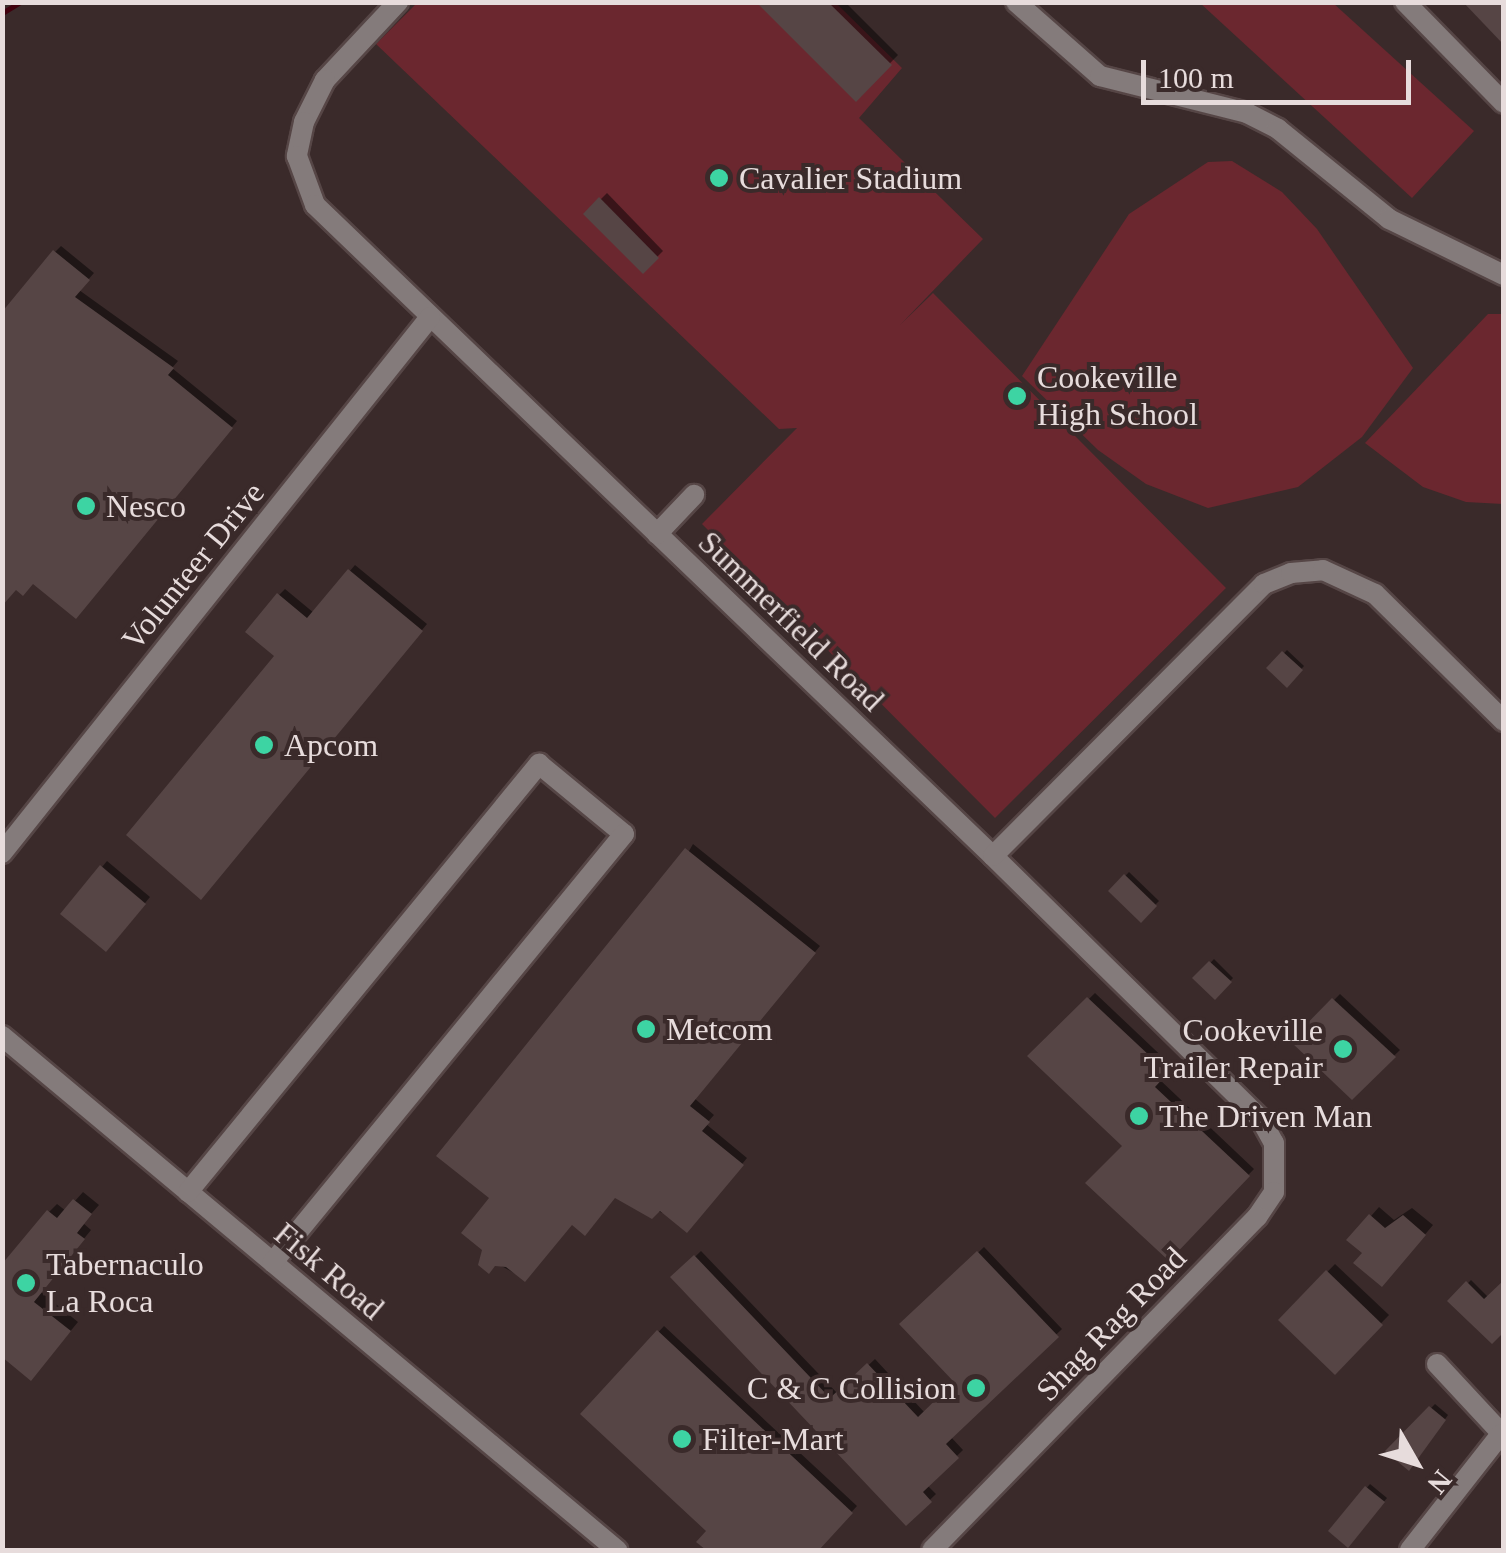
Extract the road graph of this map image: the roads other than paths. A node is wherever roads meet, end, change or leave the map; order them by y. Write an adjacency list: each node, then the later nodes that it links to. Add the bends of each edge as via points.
1 (398, 2): 6 (street, Summerfield Road, via 325,80 304,122 297,156 315,205)
2 (1016, 2): 5 (street, via 1100,76 1247,113 1278,129 1389,219)
3 (1405, 2): 4 (street)
4 (1504, 103)
5 (1504, 275)
6 (430, 318): 8 (street, Summerfield Road); 10 (street, Volunteer Drive)
7 (694, 495): 8 (street)
8 (657, 534): 11 (street, Summerfield Road)
9 (1504, 720): 11 (street, via 1375,594 1323,570 1291,573 1264,584)
10 (2, 853)
11 (993, 856): 13 (street, Summerfield Road)
12 (2, 1036): 14 (street, Fisk Road)
13 (1260, 1118): 19 (street, Shag Rag Road, via 1279,1170 1257,1217)
14 (188, 1192): 15 (street, Fisk Road); 15 (street, via 538,764 624,834)
15 (273, 1262): 18 (street, Fisk Road)
16 (1438, 1364): 17 (street)
17 (1502, 1435): 20 (street)
18 (617, 1550)
19 (932, 1550)
20 (1410, 1550)

